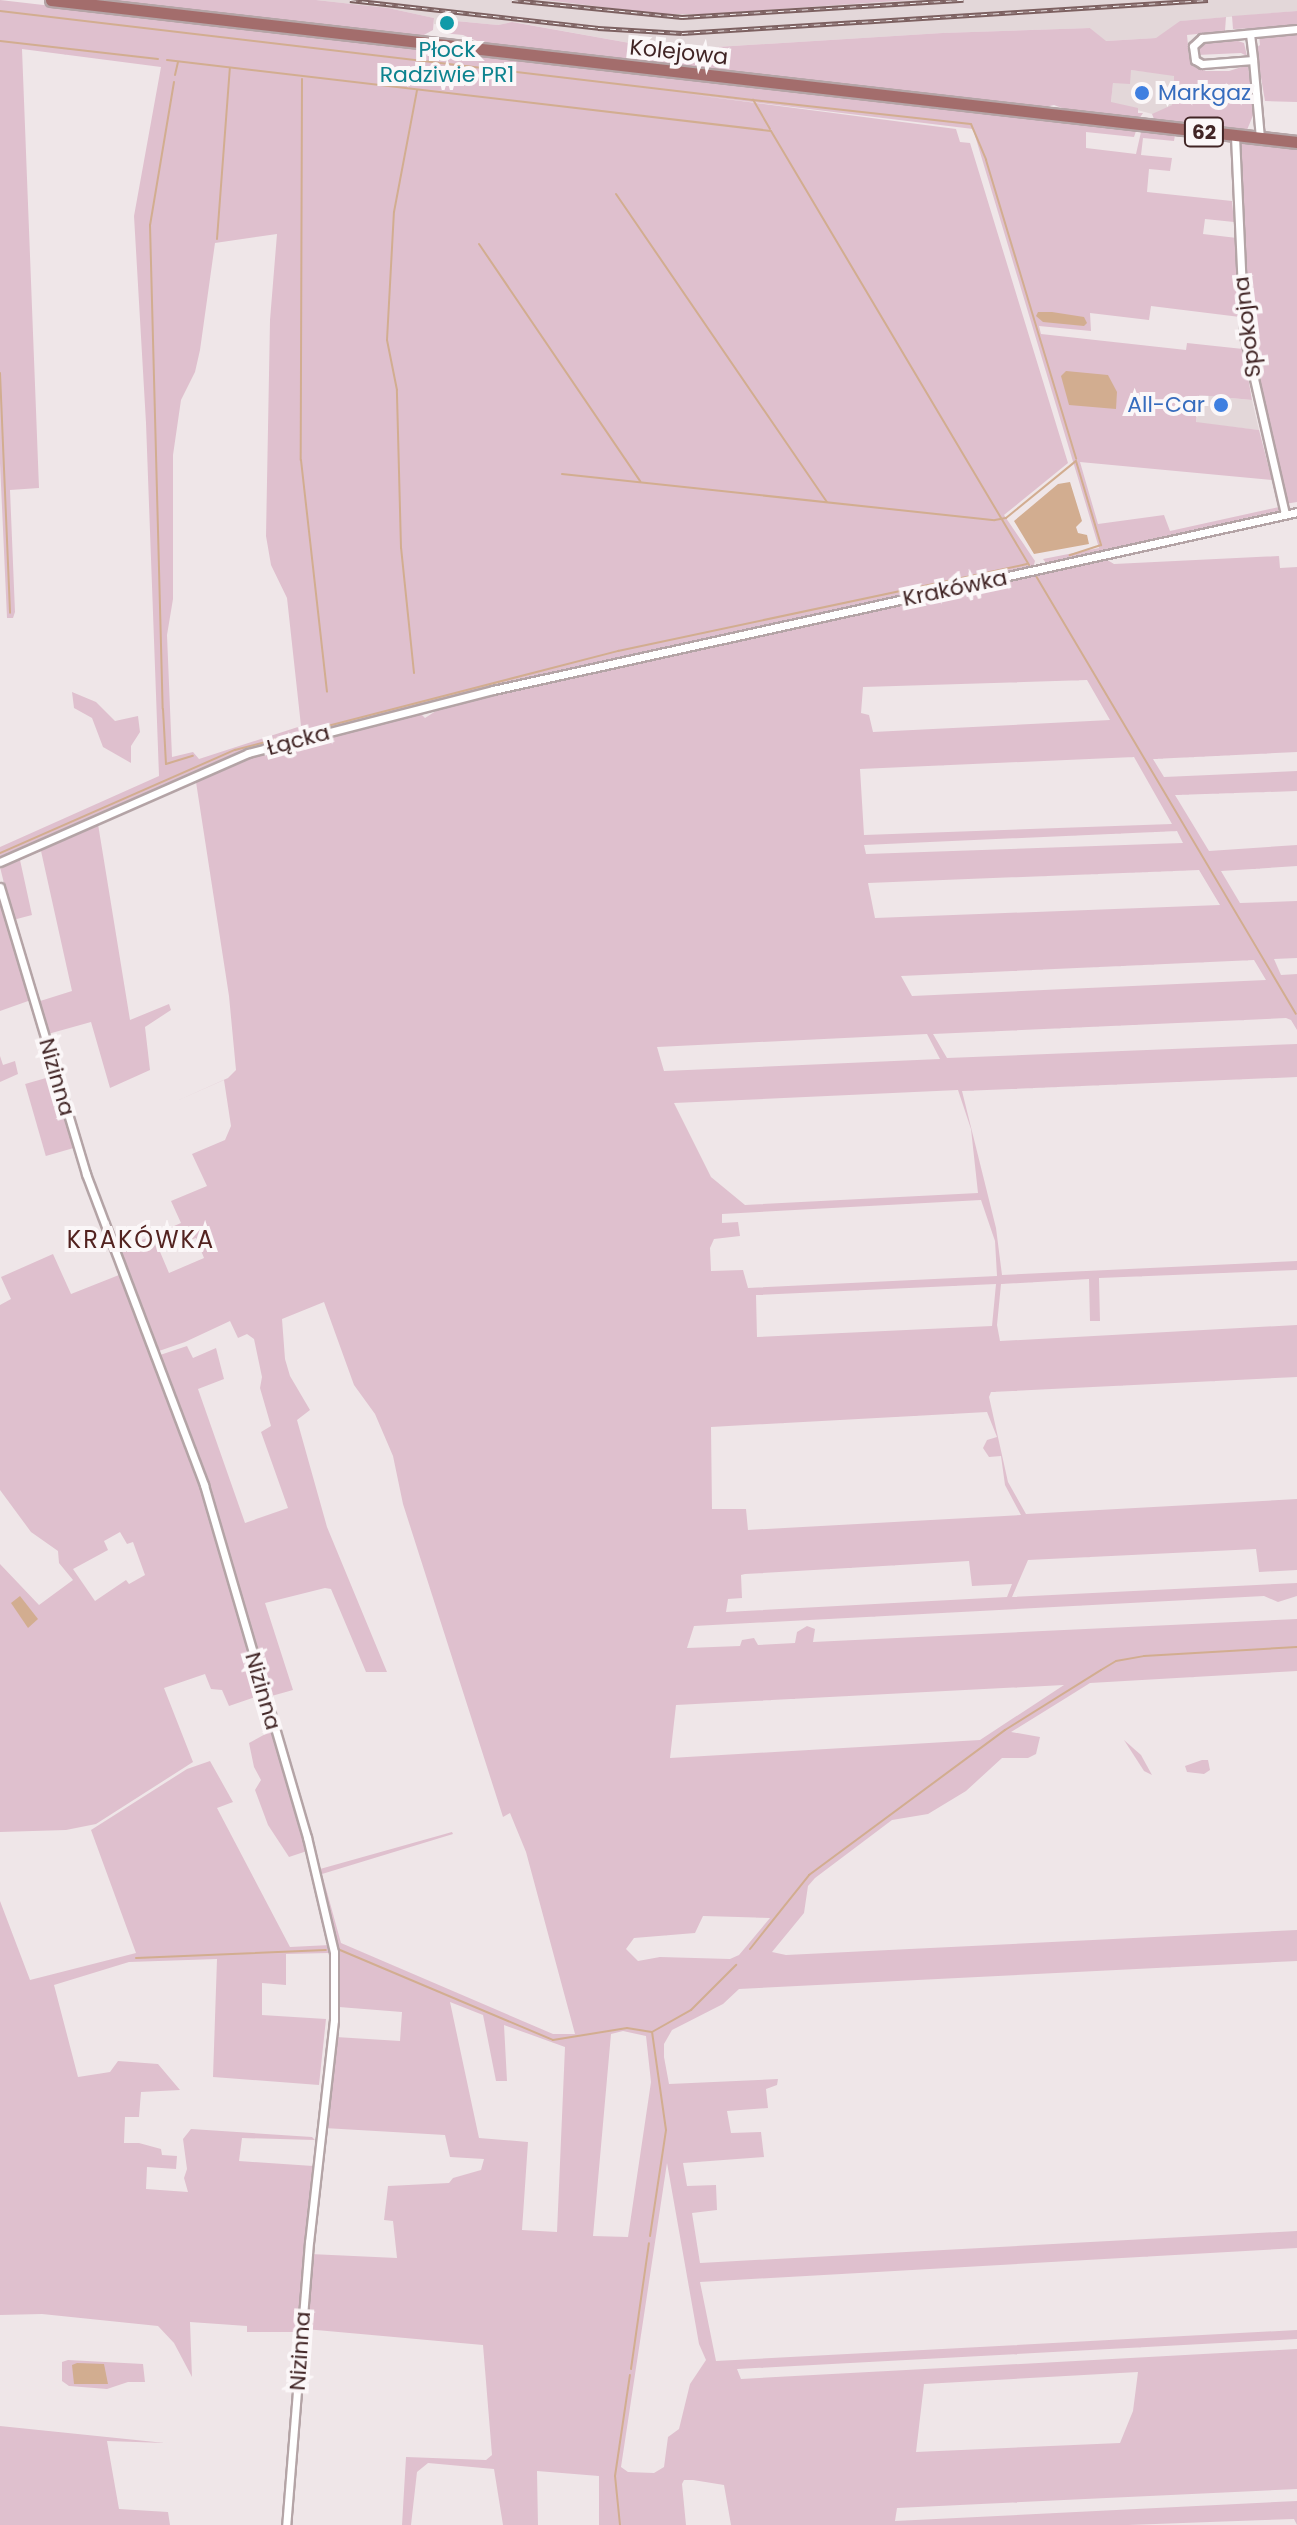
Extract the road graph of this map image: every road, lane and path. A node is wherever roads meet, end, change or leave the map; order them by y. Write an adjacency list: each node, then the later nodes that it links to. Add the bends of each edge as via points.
1 (51, 0): 2 (main road, 62)
2 (57, 0): 6 (main road, Kolejowa / 62)
3 (1297, 29): 4 (street)
4 (1250, 34): 5 (street); 5 (street, via 1199,39 1192,50 1202,64)
5 (1253, 60): 7 (street)
6 (1235, 136): 7 (main road, Kolejowa / 62); 10 (street, Spokojna, via 1245,343)
7 (1260, 138): 8 (main road, Kolejowa / 62)
8 (1297, 142)
9 (1297, 512): 10 (street, Krakówka)
10 (1285, 514): 11 (street, Krakówka)
11 (612, 663): 12 (street, Łącka, via 239,756)
12 (0, 862)
13 (0, 887): 14 (street, Nizinna, via 86,1174 204,1485 307,1837 334,1952 334,2020)
14 (286, 2525)

